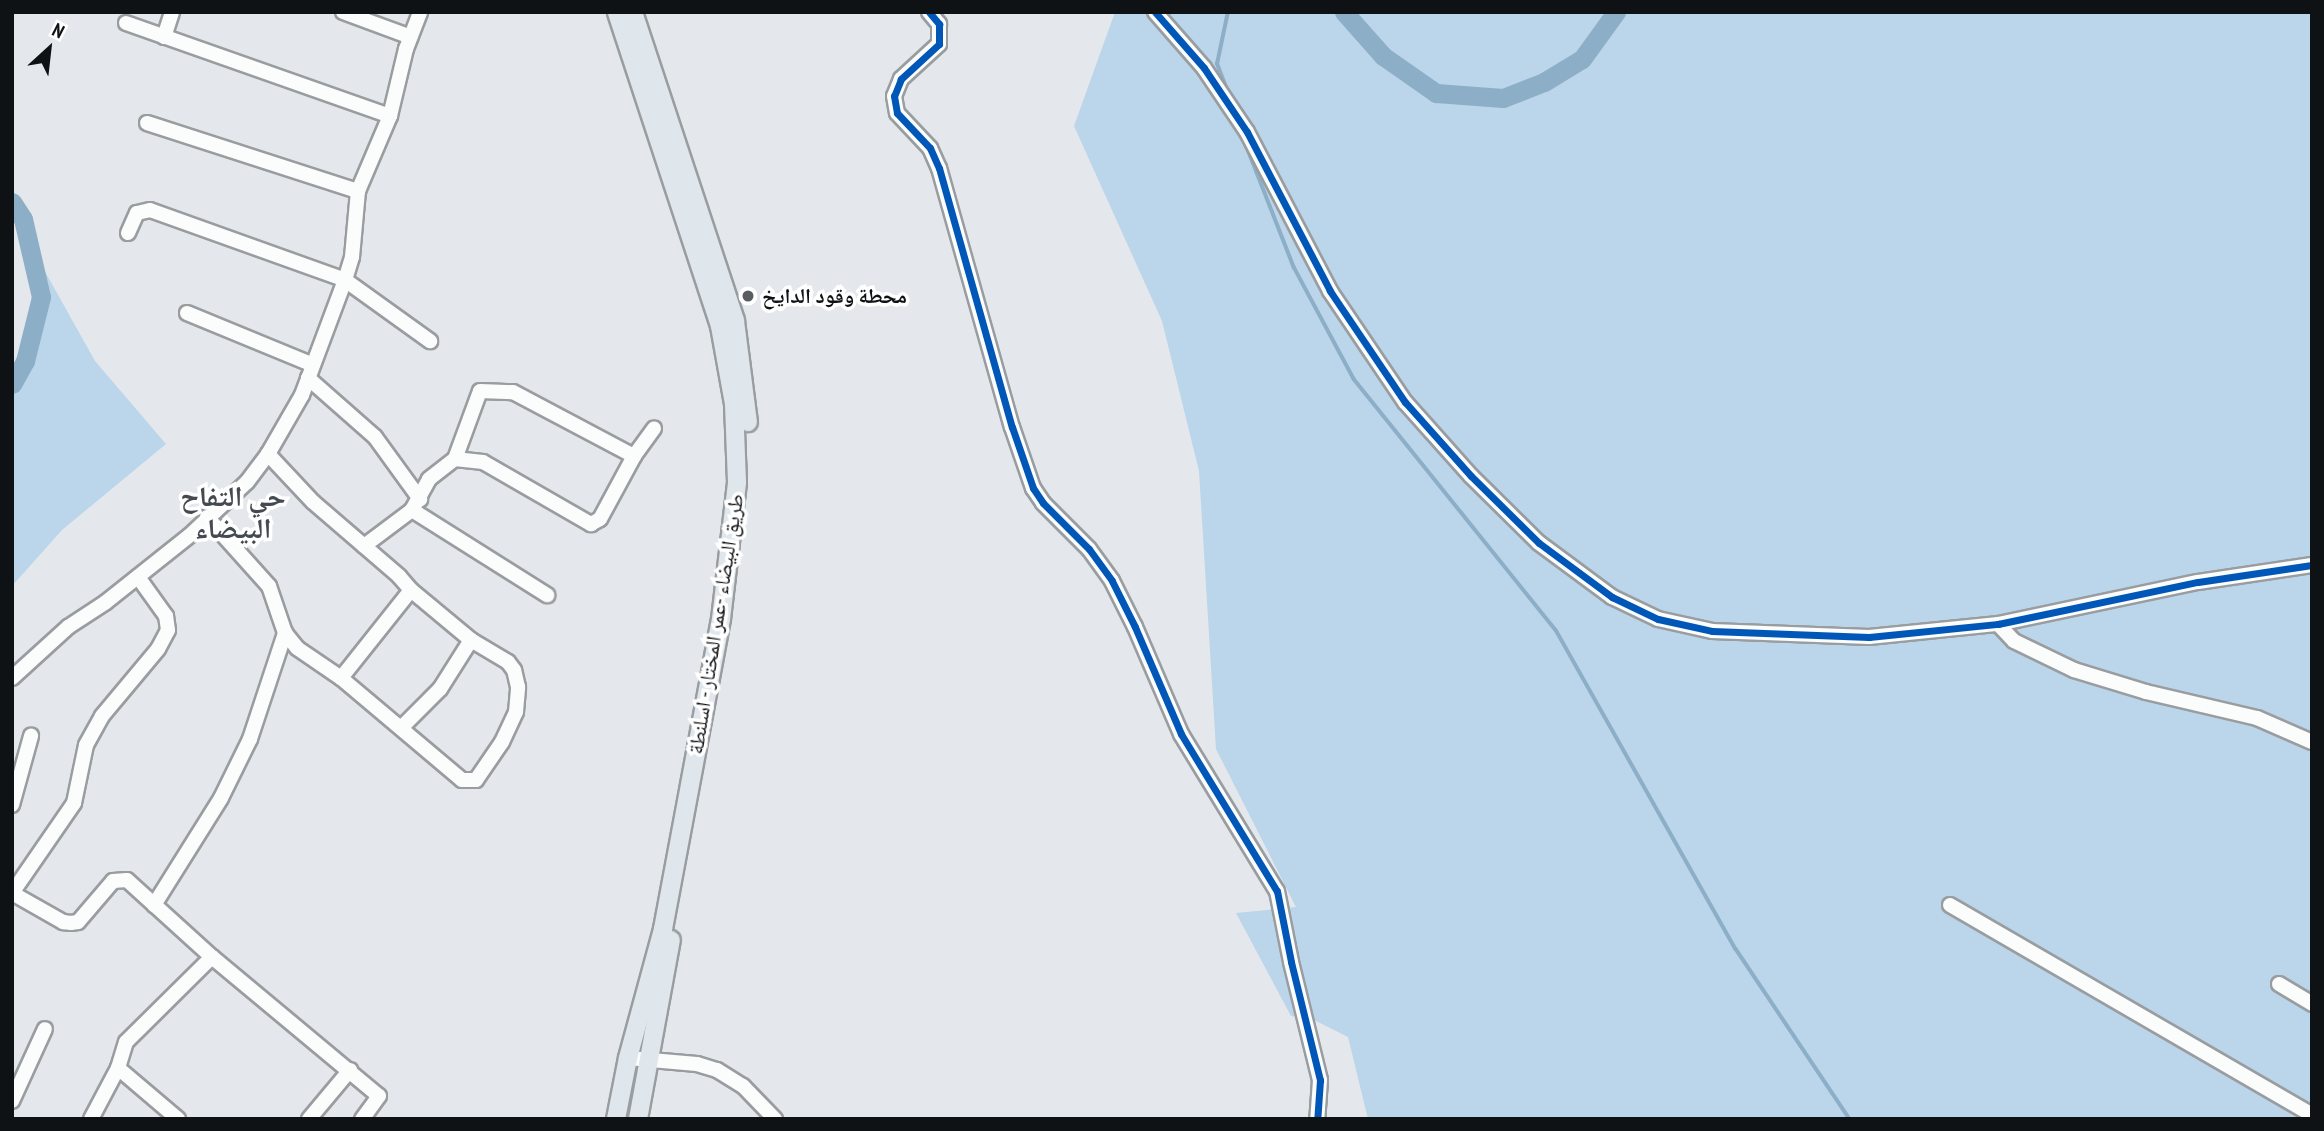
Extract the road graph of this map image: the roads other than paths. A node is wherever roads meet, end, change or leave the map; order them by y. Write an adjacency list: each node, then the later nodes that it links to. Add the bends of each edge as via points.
1 (172, 12): 9 (street)
2 (343, 12): 10 (street)
3 (420, 12): 10 (street)
4 (617, 12): 46 (main road, طريق البيضاء -عمر المختار - اسلنطة, via 719,324 737,438 733,538 721,619 663,929)
5 (633, 12): 47 (main road, طريق البيضاء -عمر المختار - اسلنطة, via 735,321 748,432 746,529 733,617)
6 (929, 12): 59 (street, via 939,24 939,44 901,79 894,96 897,113 930,148 939,168 1033,488 1112,581 1181,734 1278,891 1320,1080)
7 (1156, 12): 30 (street, via 1204,68 1247,132 1330,291 1405,402 1471,476 1572,570 1658,620 1712,631 1869,637)
8 (126, 23): 9 (street)
9 (164, 37): 11 (street)
10 (411, 37): 11 (street)
11 (390, 116): 13 (street)
12 (148, 123): 13 (street)
13 (358, 191): 15 (street, via 352,257)
14 (128, 233): 15 (street, via 137,213 150,210)
15 (345, 280): 17 (street); 18 (street)
16 (187, 313): 18 (street)
17 (430, 341)
18 (311, 372): 20 (street); 23 (street, via 375,437)
19 (654, 428): 21 (street)
20 (268, 454): 24 (street, via 247,482); 25 (street, via 313,502)
21 (634, 456): 22 (street, via 600,519 591,524 483,462); 22 (street, via 513,392 480,391)
22 (455, 459): 23 (street, via 429,479)
23 (416, 505): 25 (street); 29 (street)
24 (207, 517): 27 (street); 31 (street, via 270,586)
25 (364, 546): 28 (street)
26 (2312, 565): 30 (street, via 2198,582)
27 (138, 577): 33 (street, via 68,627); 39 (street, via 166,616 167,630 158,649 102,716 86,745 74,803)
28 (411, 590): 32 (street); 34 (street)
29 (547, 595)
30 (1998, 624): 37 (street, via 2014,641 2074,670 2258,718)
31 (285, 633): 34 (street, via 298,648); 40 (street, via 239,763)
32 (471, 640): 35 (street, via 440,689); 35 (street, via 509,662 518,687 516,712 476,780 462,780)
33 (12, 678)
34 (341, 678): 35 (street)
35 (402, 727)
36 (31, 736): 38 (street)
37 (2312, 742)
38 (12, 805)
39 (12, 893): 40 (street, via 71,923 78,922 113,881 120,879)
40 (154, 905): 42 (street)
41 (1950, 905): 51 (street)
42 (212, 957): 48 (street, via 126,1042); 49 (street)
43 (2279, 984): 44 (street)
44 (2312, 1004)
45 (45, 1029): 50 (street)
46 (628, 1058): 47 (street); 56 (main road, طريق البيضاء -عمر المختار - اسلنطة)
47 (649, 1061): 57 (main road, طريق البيضاء -عمر المختار - اسلنطة); 58 (street, via 717,1070 743,1086)
48 (118, 1068): 52 (street); 53 (street)
49 (351, 1070): 54 (street); 55 (street, via 379,1096)
50 (14, 1091)
51 (2312, 1115)
52 (91, 1119)
53 (178, 1119)
54 (309, 1119)
55 (362, 1119)
56 (616, 1119)
57 (638, 1119)
58 (775, 1119)
59 (1317, 1119)

